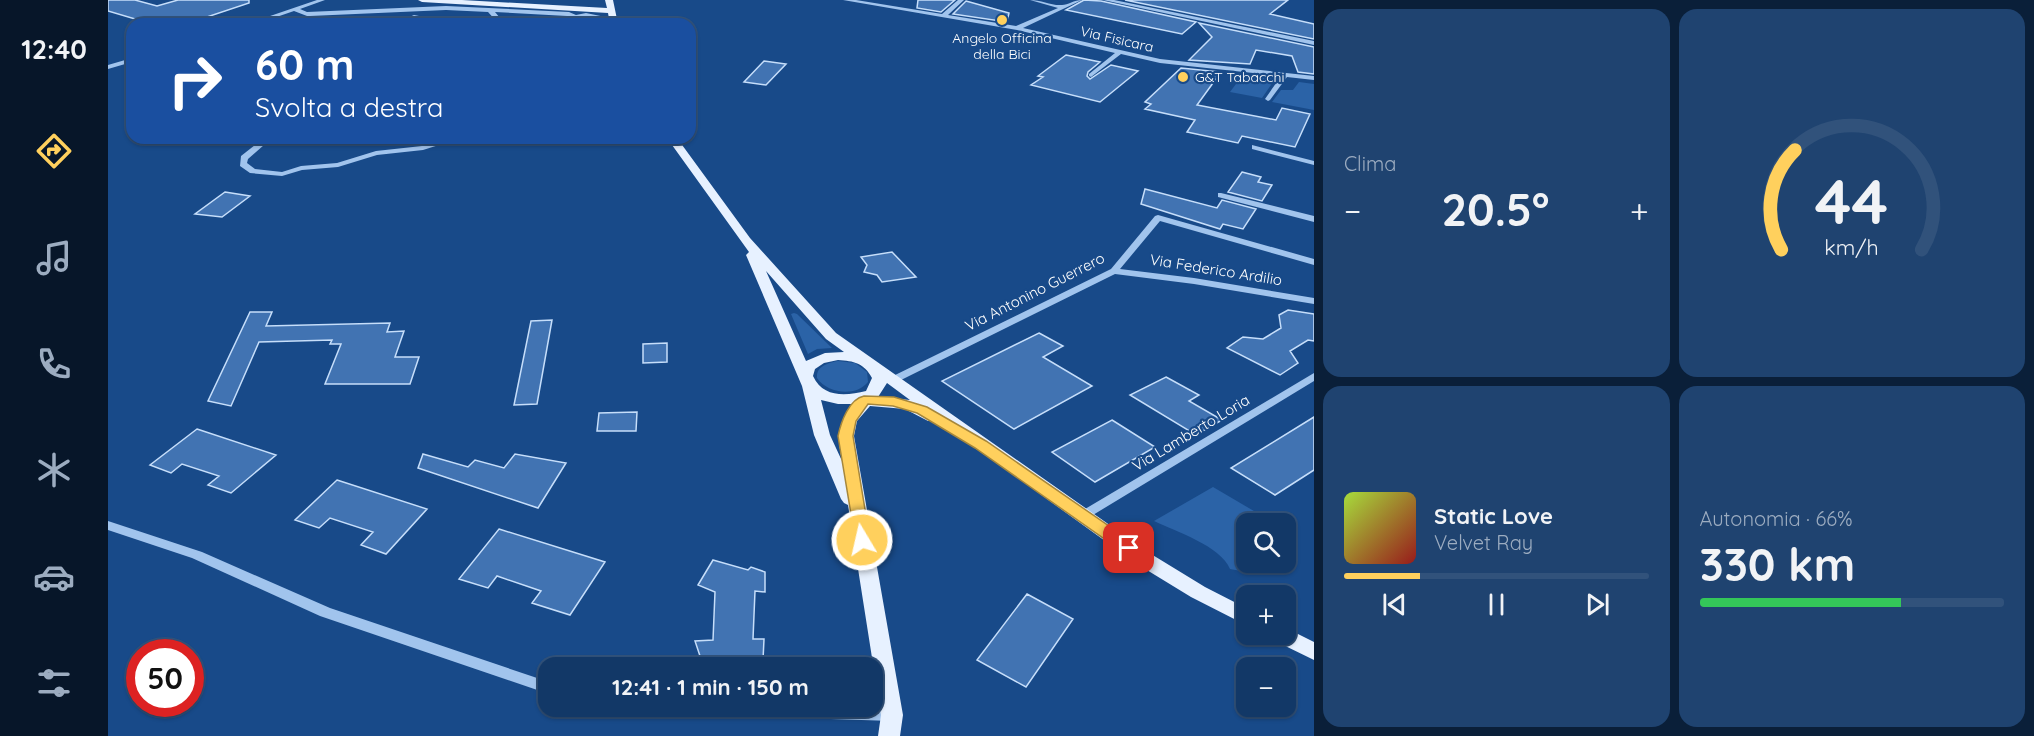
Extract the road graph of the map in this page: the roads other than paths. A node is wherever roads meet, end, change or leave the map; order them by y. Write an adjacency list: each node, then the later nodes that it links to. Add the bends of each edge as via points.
1 (322, 0): 14 (street)
2 (422, 0): 23 (main road)
3 (609, 0): 23 (main road)
4 (846, 0): 10 (street, Via Fisicara)
5 (889, 0): 10 (street)
6 (961, 0): 17 (street)
7 (1033, 0): 11 (street)
8 (1079, 0): 11 (street)
9 (1106, 0): 25 (street)
10 (880, 6): 17 (street, Via Fisicara)
11 (1060, 8): 24 (street)
12 (411, 9): 13 (street); 14 (street); 15 (street)
13 (490, 10): 16 (street); 21 (street)
14 (299, 14): 18 (street); 19 (street)
15 (416, 16): 20 (street)
16 (574, 16): 22 (street); 23 (street)
17 (943, 16): 24 (street, Via Fisicara)
18 (279, 18)
19 (294, 18)
20 (411, 18)
21 (497, 18)
22 (559, 18)
23 (612, 18)
24 (1017, 28): 26 (street, Via Fisicara)
25 (1314, 43)
26 (1120, 52): 29 (street); 30 (street, Via Fisicara)
27 (126, 62): 28 (street)
28 (108, 67)
29 (1091, 75)
30 (1285, 75): 31 (street, Via Fisicara); 32 (street)
31 (1314, 78)
32 (1268, 99)
33 (258, 144): 34 (street, via 243,158 243,165 274,175)
34 (437, 144)
35 (676, 144): 40 (main road)
36 (1255, 147): 37 (street)
37 (1314, 163)
38 (1221, 195): 39 (street)
39 (1314, 219)
40 (746, 241): 44 (main road, via 819,325); 47 (main road)
41 (1314, 262): 42 (street, Via Antonino Guerrero, via 1158,218)
42 (1114, 271): 43 (street, Via Federico Ardilio); 46 (street, Via Antonino Guerrero)
43 (1314, 301)
44 (869, 364): 46 (main road); 47 (main road, via 840,356 824,358 812,363 806,372); 48 (main road, via 880,378 874,392)
45 (1314, 376): 50 (street, Via Lamberto Loria)
46 (893, 380): 49 (main road)
47 (808, 382): 48 (main road, via 833,399); 51 (main road, via 822,435)
48 (862, 398): 49 (main road, via 908,404); 51 (main road, via 849,420 846,436)
49 (981, 444): 50 (main road)
50 (1084, 515): 53 (main road, via 1144,559)
51 (858, 518): 58 (main road)
52 (108, 525): 56 (street, via 196,555 326,612)
53 (1236, 612)
54 (1296, 642): 55 (main road)
55 (1314, 652)
56 (538, 684)
57 (883, 715): 58 (street)
58 (892, 715): 59 (main road)
59 (889, 736)

